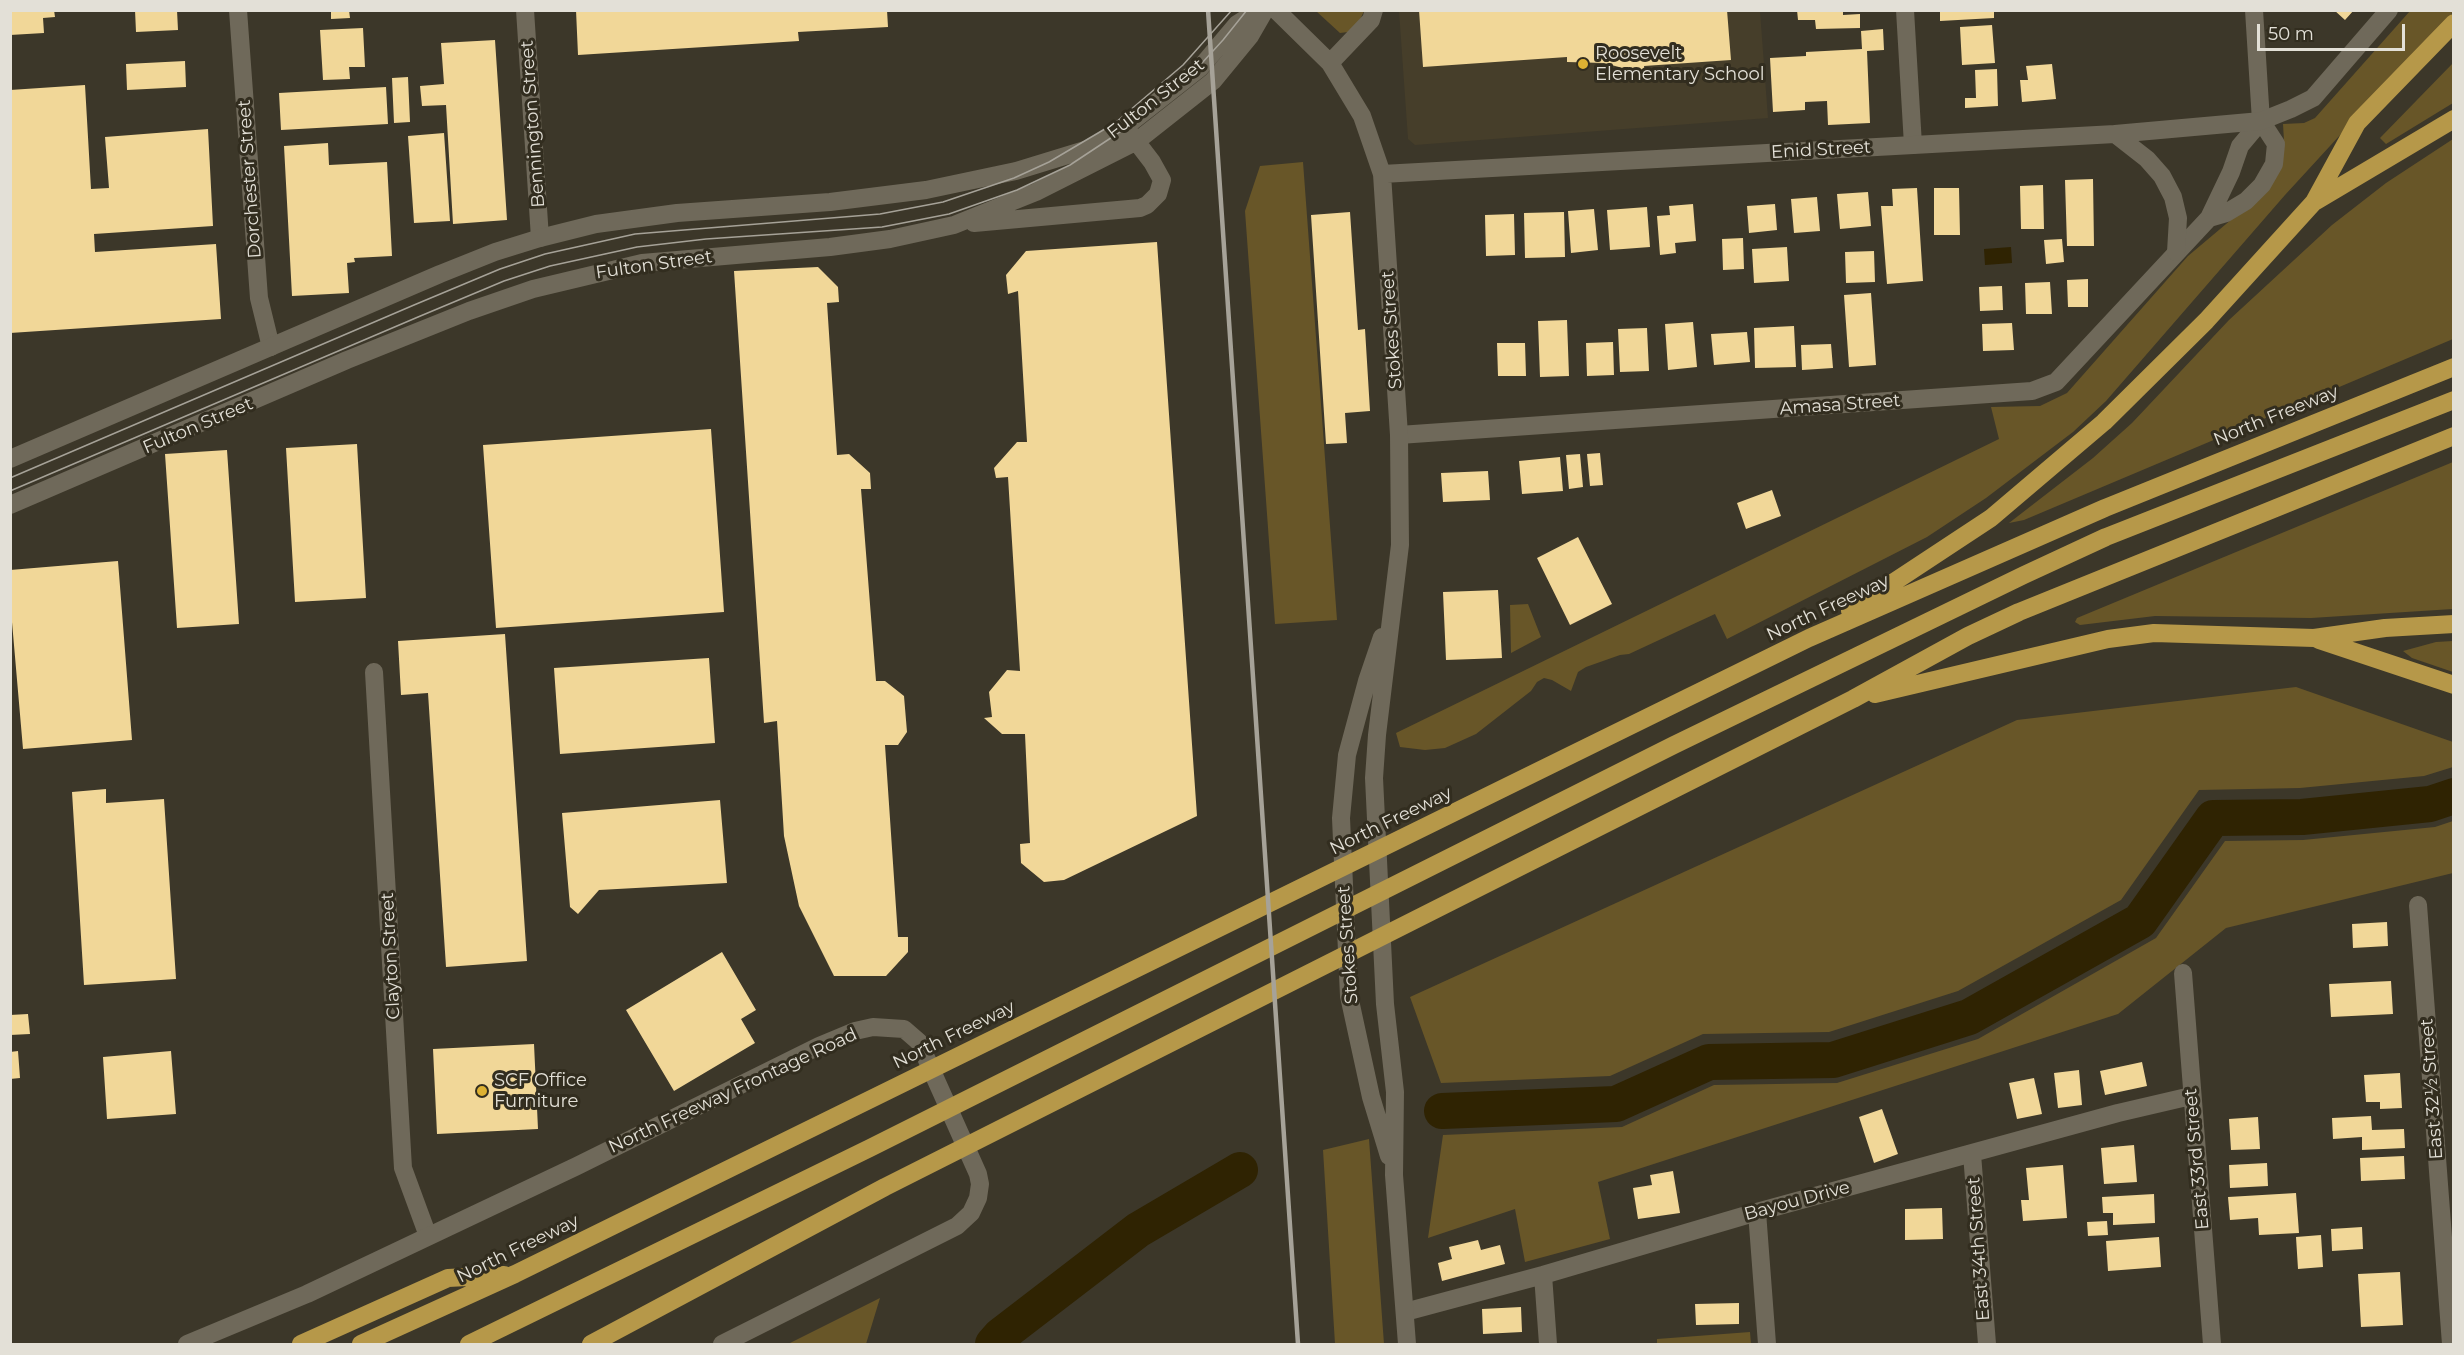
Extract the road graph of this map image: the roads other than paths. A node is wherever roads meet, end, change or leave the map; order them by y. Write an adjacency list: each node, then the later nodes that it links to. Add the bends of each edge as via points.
1 (238, 10): 23 (street, Dorchester Street, via 259,298)
2 (525, 10): 21 (street, Bennington Street)
3 (1259, 10): 14 (street, Fulton Street, via 1237,24 1200,68)
4 (1265, 10): 14 (street, Fulton Street, via 1250,36 1213,81)
5 (1276, 10): 11 (street, Stokes Street)
6 (1374, 10): 11 (street, via 1371,20)
7 (1905, 10): 16 (street)
8 (2254, 10): 13 (street)
9 (2389, 10): 13 (street, Enid Street, via 2313,98)
10 (2454, 23): 18 (highway, via 2357,123)
11 (1330, 63): 17 (street, Stokes Street, via 1362,116)
12 (2454, 119): 18 (highway)
13 (2261, 120): 15 (street, Enid Street); 19 (street, Amasa Street, via 2240,146); 19 (street, Amasa Street, via 2276,144 2274,164 2262,185 2246,201)
14 (1131, 134): 20 (street, Fulton Street, via 1036,192); 20 (street, via 1162,180 1158,194 1147,205); 21 (street, Fulton Street, via 1016,171 926,190 830,202 677,213 596,224)
15 (2115, 134): 16 (street, Enid Street); 22 (street, via 2147,159 2174,197 2178,218)
16 (1913, 145): 17 (street, Enid Street)
17 (1382, 174): 26 (street, Stokes Street)
18 (2314, 202): 32 (highway, via 2206,321 2104,422 1991,518)
19 (2210, 218): 22 (street, Amasa Street)
20 (954, 225): 29 (street, Fulton Street, via 830,247 642,263 533,289 347,360)
21 (540, 238): 23 (street, Fulton Street, via 440,274)
22 (2176, 252): 26 (street, Amasa Street, via 2056,382 2032,391)
23 (271, 347): 28 (street, Fulton Street)
24 (2454, 367): 32 (highway, North Freeway, via 2105,508)
25 (2454, 400): 50 (highway, via 2106,537 1674,745)
26 (1399, 435): 30 (street, Stokes Street, via 1400,545)
27 (2454, 436): 36 (highway, via 2019,612)
28 (10, 459)
29 (10, 506)
30 (1392, 609): 41 (street, Stokes Street, via 1374,778 1386,1004 1395,1092); 41 (street, Stokes Street, via 1347,755 1341,818 1350,996 1371,1097)
31 (2454, 624): 33 (highway)
32 (1809, 638): 44 (highway, North Freeway)
33 (2314, 638): 35 (highway); 36 (highway, via 2154,633 2108,639)
34 (374, 672): 43 (street, Clayton Street, via 404,1168)
35 (2454, 685)
36 (1853, 699): 51 (highway, via 885,1186)
37 (2418, 905): 58 (street, East 32½ Street)
38 (2182, 973): 39 (street, East 33rd Street)
39 (2191, 1096): 40 (street, Bayou Drive); 57 (street, East 33rd Street)
40 (1972, 1154): 42 (street, Bayou Drive); 56 (street, East 34th Street)
41 (1395, 1175): 46 (street, Stokes Street)
42 (1757, 1212): 45 (street, Bayou Drive); 55 (street)
43 (428, 1236): 47 (street, North Freeway Frontage Road, via 307,1294); 52 (street, North Freeway Frontage Road, via 819,1046 873,1027 904,1029 919,1042 978,1174 979,1191 971,1213 957,1226)
44 (515, 1274): 48 (highway, via 448,1278); 49 (highway, North Freeway)
45 (1543, 1275): 46 (street, Bayou Drive); 54 (street)
46 (1405, 1311): 53 (street, Stokes Street)
47 (188, 1344)
48 (301, 1344)
49 (361, 1344)
50 (469, 1344)
51 (591, 1344)
52 (722, 1344)
53 (1407, 1344)
54 (1548, 1344)
55 (1767, 1344)
56 (1987, 1344)
57 (2212, 1344)
58 (2451, 1344)

